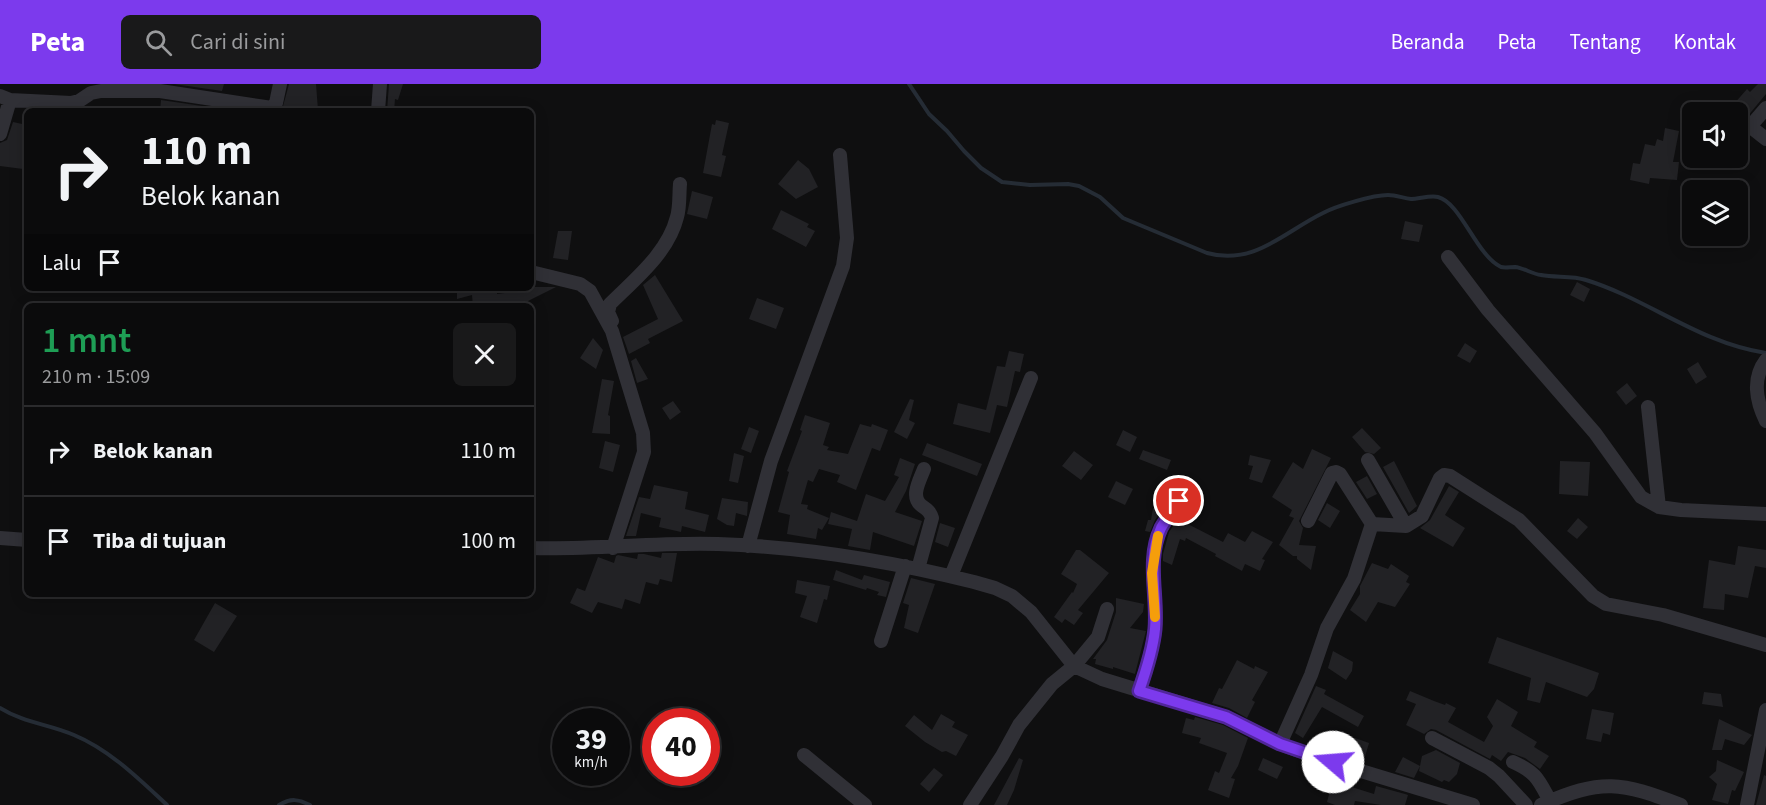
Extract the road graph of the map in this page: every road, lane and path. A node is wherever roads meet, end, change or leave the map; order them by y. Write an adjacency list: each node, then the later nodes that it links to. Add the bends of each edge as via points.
1 (280, 84): 3 (street, via 272,108 160,91 101,91 71,103)
2 (380, 84): 4 (street)
3 (5, 98): 6 (street)
4 (378, 108)
5 (1766, 108): 7 (street, via 1752,128)
6 (0, 134)
7 (1766, 139)
8 (840, 155): 27 (street, via 848,238 843,267 771,461)
9 (680, 184): 12 (street, via 678,216 669,238 610,304)
10 (1448, 257): 20 (street, via 1488,310 1595,433 1641,497)
11 (534, 273): 12 (street, via 580,284 590,291)
12 (612, 331): 29 (street, via 645,443)
13 (1766, 360): 16 (street, via 1756,383)
14 (1031, 378): 31 (street)
15 (1648, 408): 20 (street)
16 (1766, 421)
17 (1368, 460): 24 (street)
18 (924, 469): 30 (street, via 915,496 932,518)
19 (1179, 501): 36 (street, via 1156,542 1152,573 1155,627)
20 (1659, 507): 21 (street)
21 (1766, 514)
22 (1308, 520): 23 (street, via 1336,472)
23 (1372, 524): 24 (street); 39 (street, via 1354,579 1327,628)
24 (1406, 526): 34 (street, via 1422,516 1440,478 1450,476 1520,520 1593,596 1606,604 1663,615)
25 (0, 538): 26 (street)
26 (24, 540)
27 (748, 546): 29 (street); 30 (street, via 838,554)
28 (534, 548): 29 (street)
29 (613, 548)
30 (911, 568): 31 (street); 33 (street)
31 (951, 576): 35 (street, via 1012,596 1031,612)
32 (1107, 609): 35 (street, via 1098,637)
33 (881, 640)
34 (1766, 645)
35 (1074, 666): 36 (street); 45 (street, via 1052,684 1019,725)
36 (1139, 691): 39 (street, via 1226,717)
37 (1766, 710): 49 (street)
38 (1432, 738): 47 (street, via 1489,768)
39 (1280, 744): 46 (street)
40 (804, 755): 42 (street)
41 (1513, 762): 43 (street, via 1536,776)
42 (847, 800): 44 (street)
43 (1545, 803): 48 (street, via 1588,788 1612,785)
44 (865, 805)
45 (970, 805)
46 (1473, 805)
47 (1526, 805)
48 (1681, 805)
49 (1747, 805)

